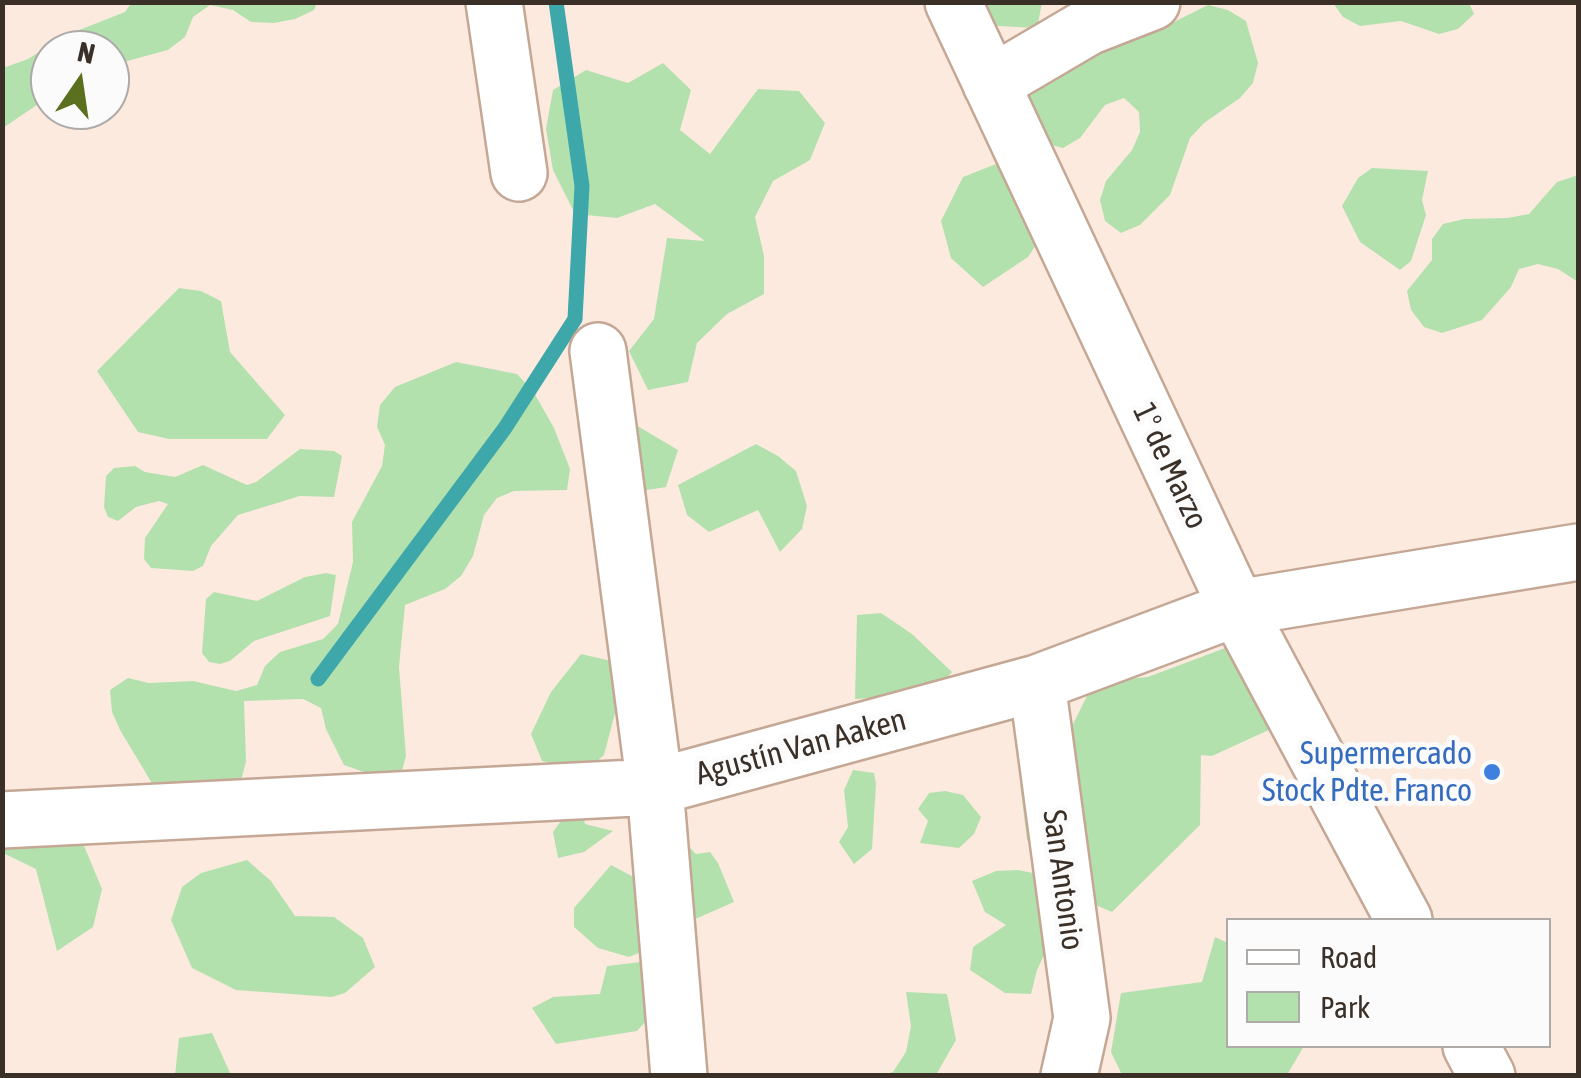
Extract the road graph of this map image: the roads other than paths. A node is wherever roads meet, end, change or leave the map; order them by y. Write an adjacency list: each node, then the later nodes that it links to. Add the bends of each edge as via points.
1 (494, 2): 5 (street)
2 (952, 2): 4 (street, 1° de Marzo)
3 (1152, 2): 4 (street, via 1088,26)
4 (991, 84): 8 (street, 1° de Marzo)
5 (519, 173)
6 (598, 351): 10 (street)
7 (1578, 552): 8 (street, Agustín Van Aaken)
8 (1237, 608): 9 (street, Agustín Van Aaken); 12 (street, 1° de Marzo)
9 (1036, 683): 10 (street, Agustín Van Aaken); 15 (street, San Antonio, via 1082,1018)
10 (655, 787): 11 (street, Agustín Van Aaken); 14 (street)
11 (2, 820)
12 (1403, 918)
13 (1472, 1048): 16 (street)
14 (679, 1076)
15 (1069, 1076)
16 (1487, 1076)

